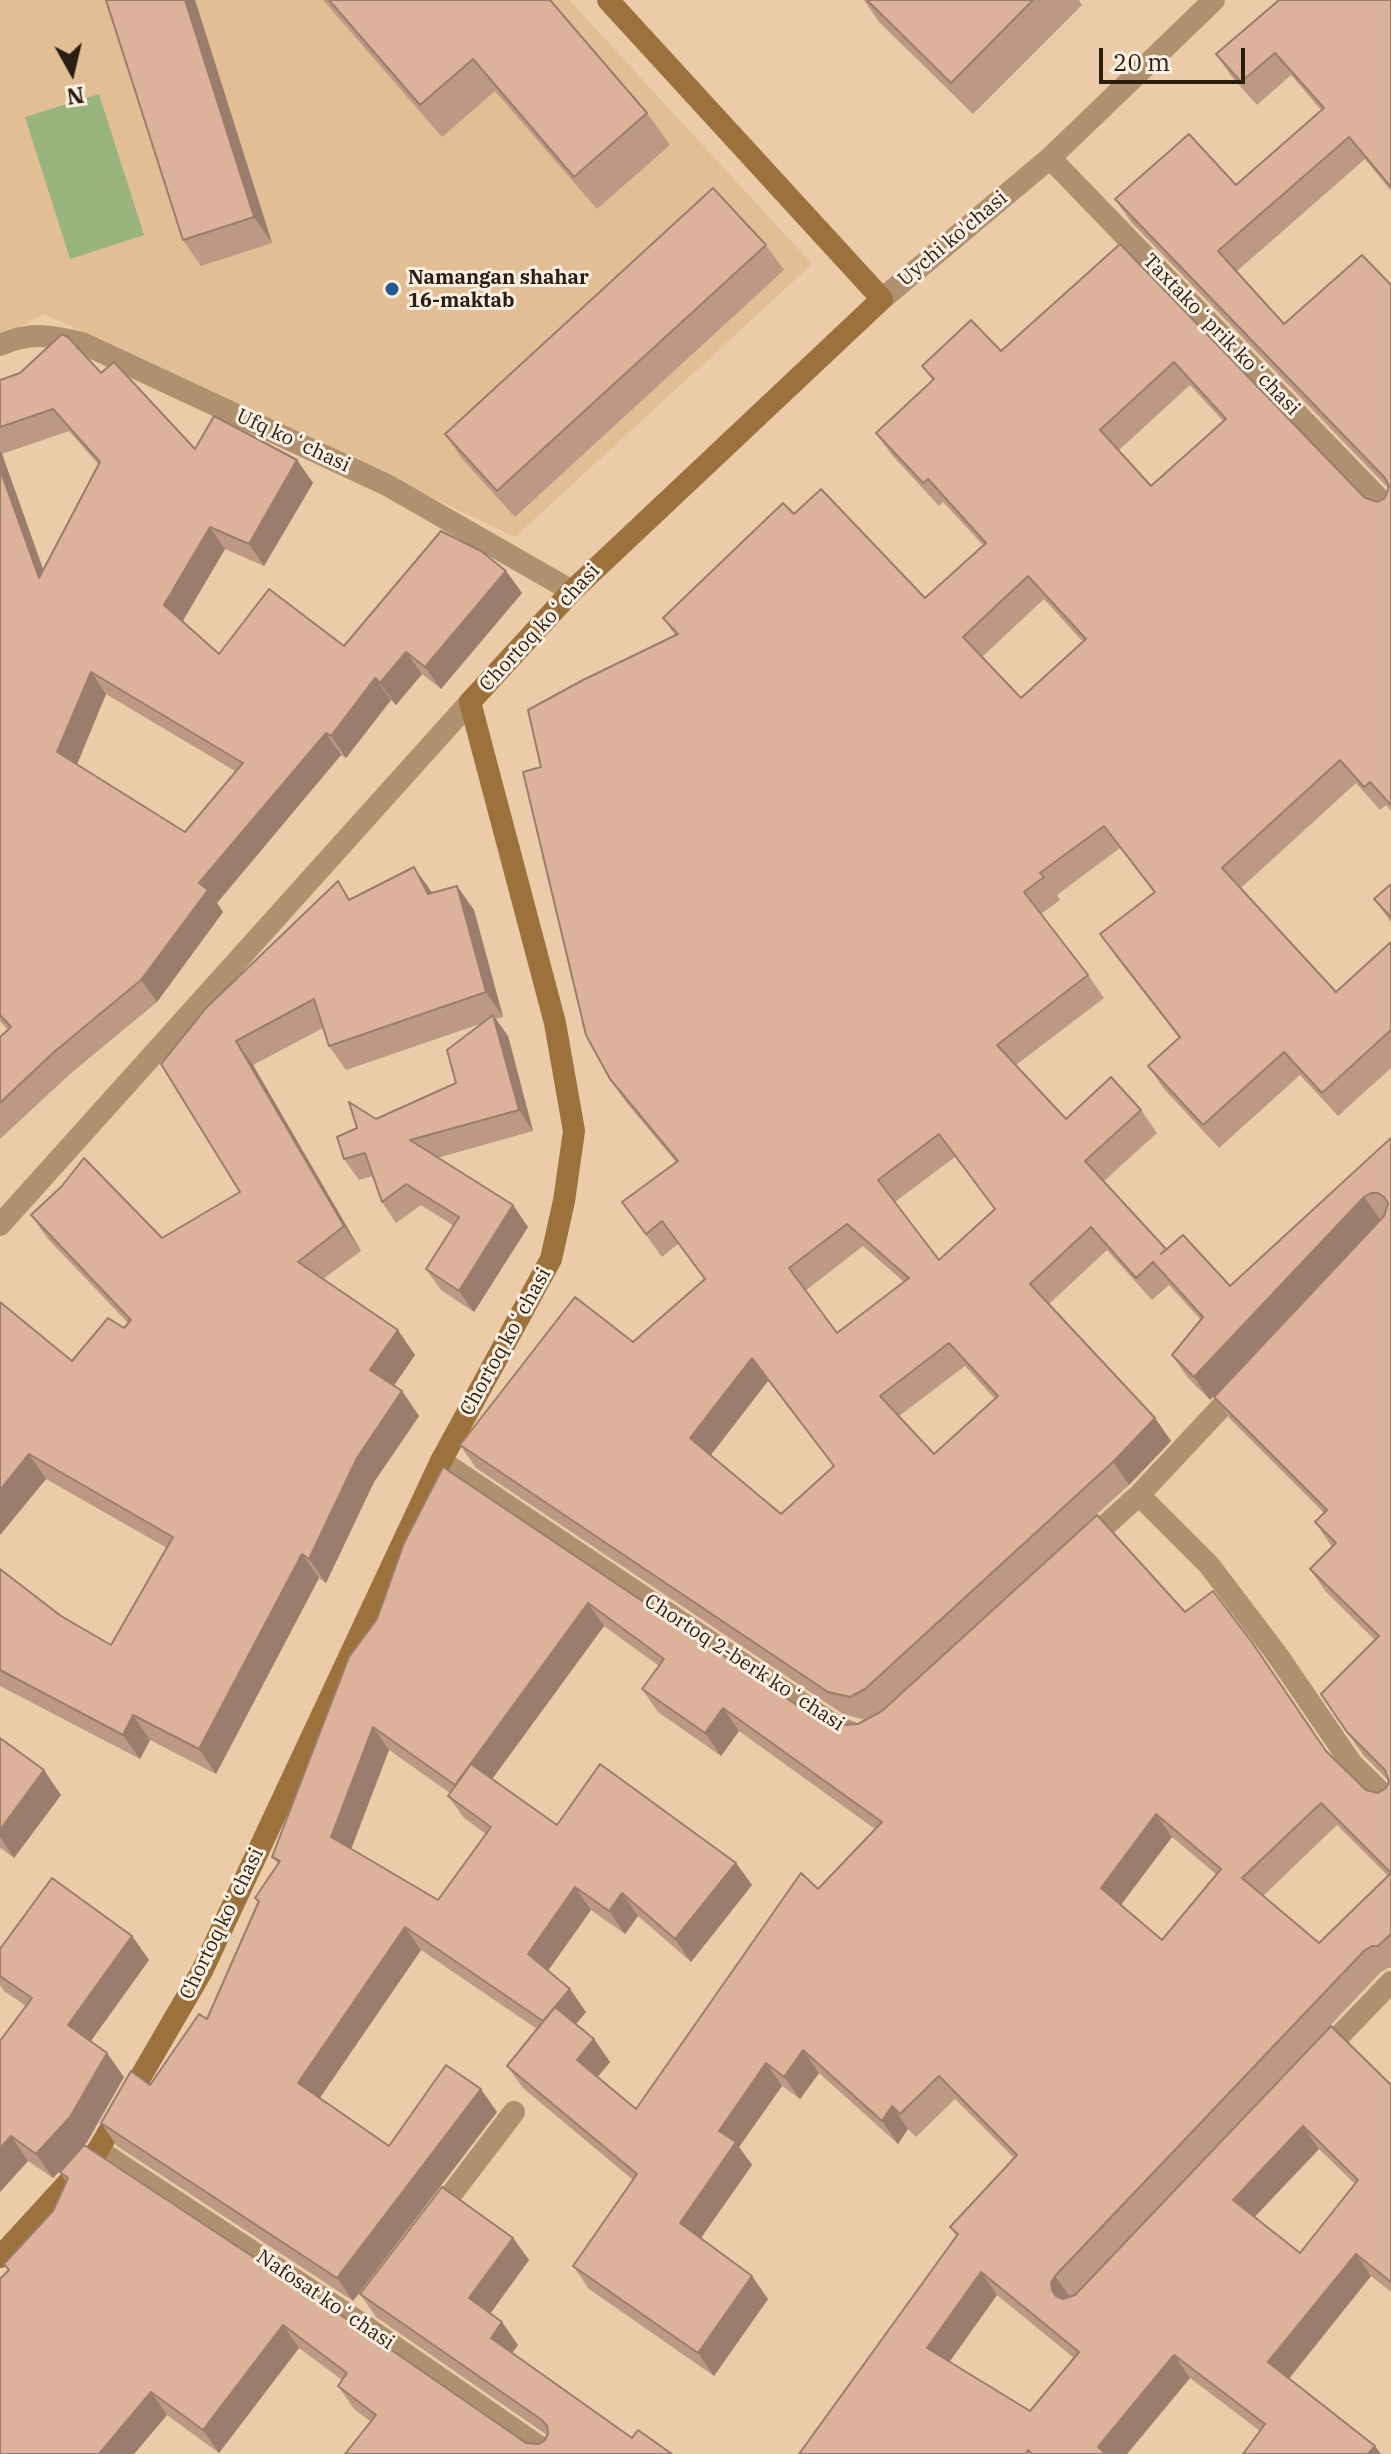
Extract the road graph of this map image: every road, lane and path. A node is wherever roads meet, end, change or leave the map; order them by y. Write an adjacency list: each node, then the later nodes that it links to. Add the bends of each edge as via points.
1 (608, 0): 4 (main road, Uychi ko'chasi)
2 (1214, 0): 3 (street, Uychi ko'chasi)
3 (1050, 158): 4 (street, Uychi ko'chasi); 6 (street, Taxtakoʻprik koʻchasi)
4 (882, 299): 7 (main road, Chortoq koʻchasi)
5 (0, 345): 7 (street, Ufq koʻchasi, via 20,336 82,343 387,485)
6 (1391, 511)
7 (572, 591): 8 (main road, Chortoq koʻchasi)
8 (470, 702): 9 (street); 11 (main road, Chortoq koʻchasi, via 555,1023 574,1131 551,1259)
9 (2, 1218)
10 (1259, 1368): 12 (street)
11 (441, 1461): 14 (street, Chortoq 2-berk koʻchasi, via 837,1727); 19 (main road, Chortoq koʻchasi, via 202,1971)
12 (1139, 1495): 13 (street); 15 (street, via 1209,1565 1352,1764)
13 (1071, 1557)
14 (871, 1735)
15 (1391, 1802)
16 (1391, 1982): 17 (street)
17 (1305, 2072)
18 (514, 2112): 20 (street)
19 (98, 2150): 21 (main road, Chortoq koʻchasi); 22 (street, Nafosat koʻchasi, via 361,2314)
20 (421, 2234)
21 (0, 2257)
22 (550, 2454)

